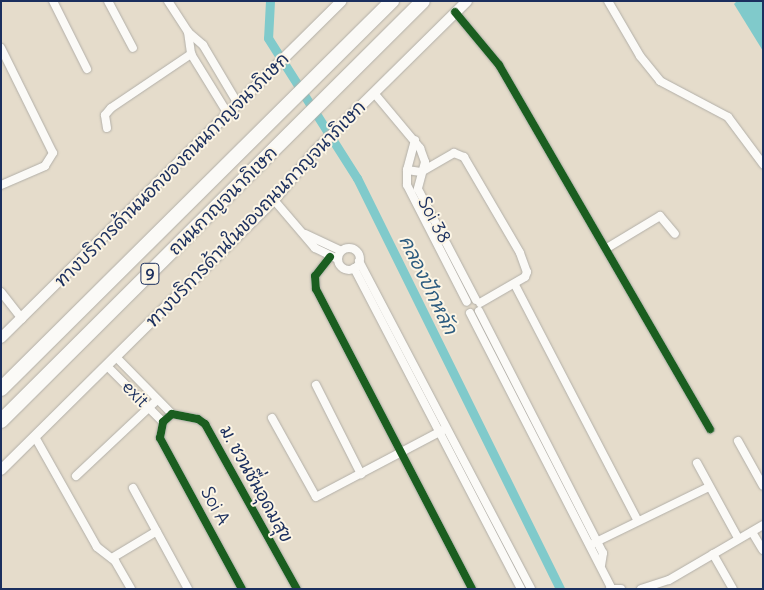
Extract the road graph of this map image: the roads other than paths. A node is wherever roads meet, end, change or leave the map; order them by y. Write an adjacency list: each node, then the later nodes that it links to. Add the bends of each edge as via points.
1 (53, 1): 15 (street)
2 (108, 1): 12 (street)
3 (168, 1): 10 (street)
4 (341, 1): 18 (main road, ทางบริการด้านนอกของถนนกาญจนาภิเษก)
5 (392, 1): 47 (highway, ถนนกาญจนาภิเษก / 9)
6 (423, 1): 52 (highway, ถนนกาญจนาภิเษก / 9)
7 (467, 1): 9 (main road, ทางบริการด้านในของถนนกาญจนาภิเษก)
8 (608, 1): 22 (street, via 640,56 660,81 728,117)
9 (455, 12): 17 (main road, ทางบริการด้านในของถนนกาญจนาภิเษก); 30 (street, via 499,65)
10 (188, 32): 13 (street); 14 (street, via 203,45)
11 (1, 48): 25 (street, via 53,154 45,166)
12 (133, 48)
13 (192, 54): 16 (street); 20 (street, via 111,108 105,115)
14 (213, 62): 16 (street); 18 (street)
15 (87, 69)
16 (202, 69): 19 (street)
17 (374, 93): 21 (street, Soi 38); 27 (main road, ทางบริการด้านในของถนนกาญจนาภิเษก, via 316,150)
18 (238, 104): 19 (main road, ทางบริการด้านนอกของถนนกาญจนาภิเษก)
19 (228, 114): 40 (main road, ทางบริการด้านนอกของถนนกาญจนาภิเษก)
20 (107, 128)
21 (415, 140): 23 (street); 24 (street, Soi 38, via 425,162)
22 (763, 164)
23 (407, 170): 24 (street); 26 (street)
24 (421, 172): 26 (street, Soi 38); 35 (street, via 454,153 464,157 525,263 525,277)
25 (1, 185)
26 (414, 190): 37 (street); 38 (street, Soi 38)
27 (274, 200): 28 (street); 44 (main road, ทางบริการด้านในของถนนกาญจนาภิเษก)
28 (305, 234): 31 (street); 32 (street, via 315,248)
29 (675, 234): 30 (street, via 660,216)
30 (607, 248): 56 (street)
31 (342, 251): 32 (street); 33 (street, via 348,248 356,251)
32 (334, 258): 34 (street, via 345,269); 61 (street, via 315,276 316,289)
33 (359, 261): 34 (street); 41 (street)
34 (354, 268): 42 (street)
35 (515, 285): 38 (street); 69 (street)
36 (1, 292): 40 (street)
37 (467, 302): 38 (street); 39 (street)
38 (478, 305): 39 (street); 54 (street, Soi 38)
39 (470, 314): 57 (street)
40 (22, 319): 43 (main road, ทางบริการด้านนอกของถนนกาญจนาภิเษก)
41 (396, 327): 42 (street); 55 (street)
42 (388, 331): 58 (street)
43 (2, 333)
44 (116, 357): 45 (main road, ทางบริการด้านในของถนนกาญจนาภิเษก); 48 (street)
45 (107, 366): 49 (street, exit); 59 (main road, ทางบริการด้านในของถนนกาญจนาภิเษก)
46 (316, 385): 64 (street)
47 (1, 389)
48 (158, 400): 49 (street); 50 (street)
49 (149, 408): 53 (street, exit); 65 (street)
50 (172, 414): 53 (street); 86 (street, ม. ชวนชื่นอุดมสุข, via 198,419 205,424)
51 (272, 418): 64 (street, via 316,497)
52 (1, 421)
53 (163, 422): 85 (street, Soi A, via 160,438)
54 (537, 426): 57 (street); 74 (street, Soi 38)
55 (448, 428): 58 (street); 80 (street)
56 (710, 428)
57 (529, 430): 75 (street)
58 (439, 432): 61 (street); 80 (street)
59 (35, 437): 63 (main road, ทางบริการด้านในของถนนกาญจนาภิเษก); 78 (street, via 97,548)
60 (738, 441): 66 (street)
61 (401, 452): 64 (street); 87 (street)
62 (697, 463): 67 (street)
63 (1, 470)
64 (361, 474)
65 (76, 476)
66 (763, 486)
67 (709, 487): 69 (street); 73 (street)
68 (133, 488): 71 (street)
69 (638, 521): 74 (street)
70 (763, 526): 72 (street)
71 (157, 531): 78 (street); 84 (street)
72 (752, 532): 73 (street); 76 (street)
73 (738, 538): 77 (street)
74 (596, 541): 75 (street); 79 (street, Soi 38, via 602,553)
75 (588, 546): 79 (street)
76 (763, 550)
77 (713, 554): 81 (street); 93 (street)
78 (112, 558): 83 (street)
79 (602, 565): 82 (street)
80 (517, 571): 88 (street); 89 (street)
81 (669, 580): 91 (street); 92 (street)
82 (610, 588): 90 (street)
83 (131, 589)
84 (188, 589)
85 (242, 589)
86 (297, 589)
87 (472, 589)
88 (521, 589)
89 (531, 589)
90 (621, 589)
91 (641, 589)
92 (674, 589)
93 (733, 589)

